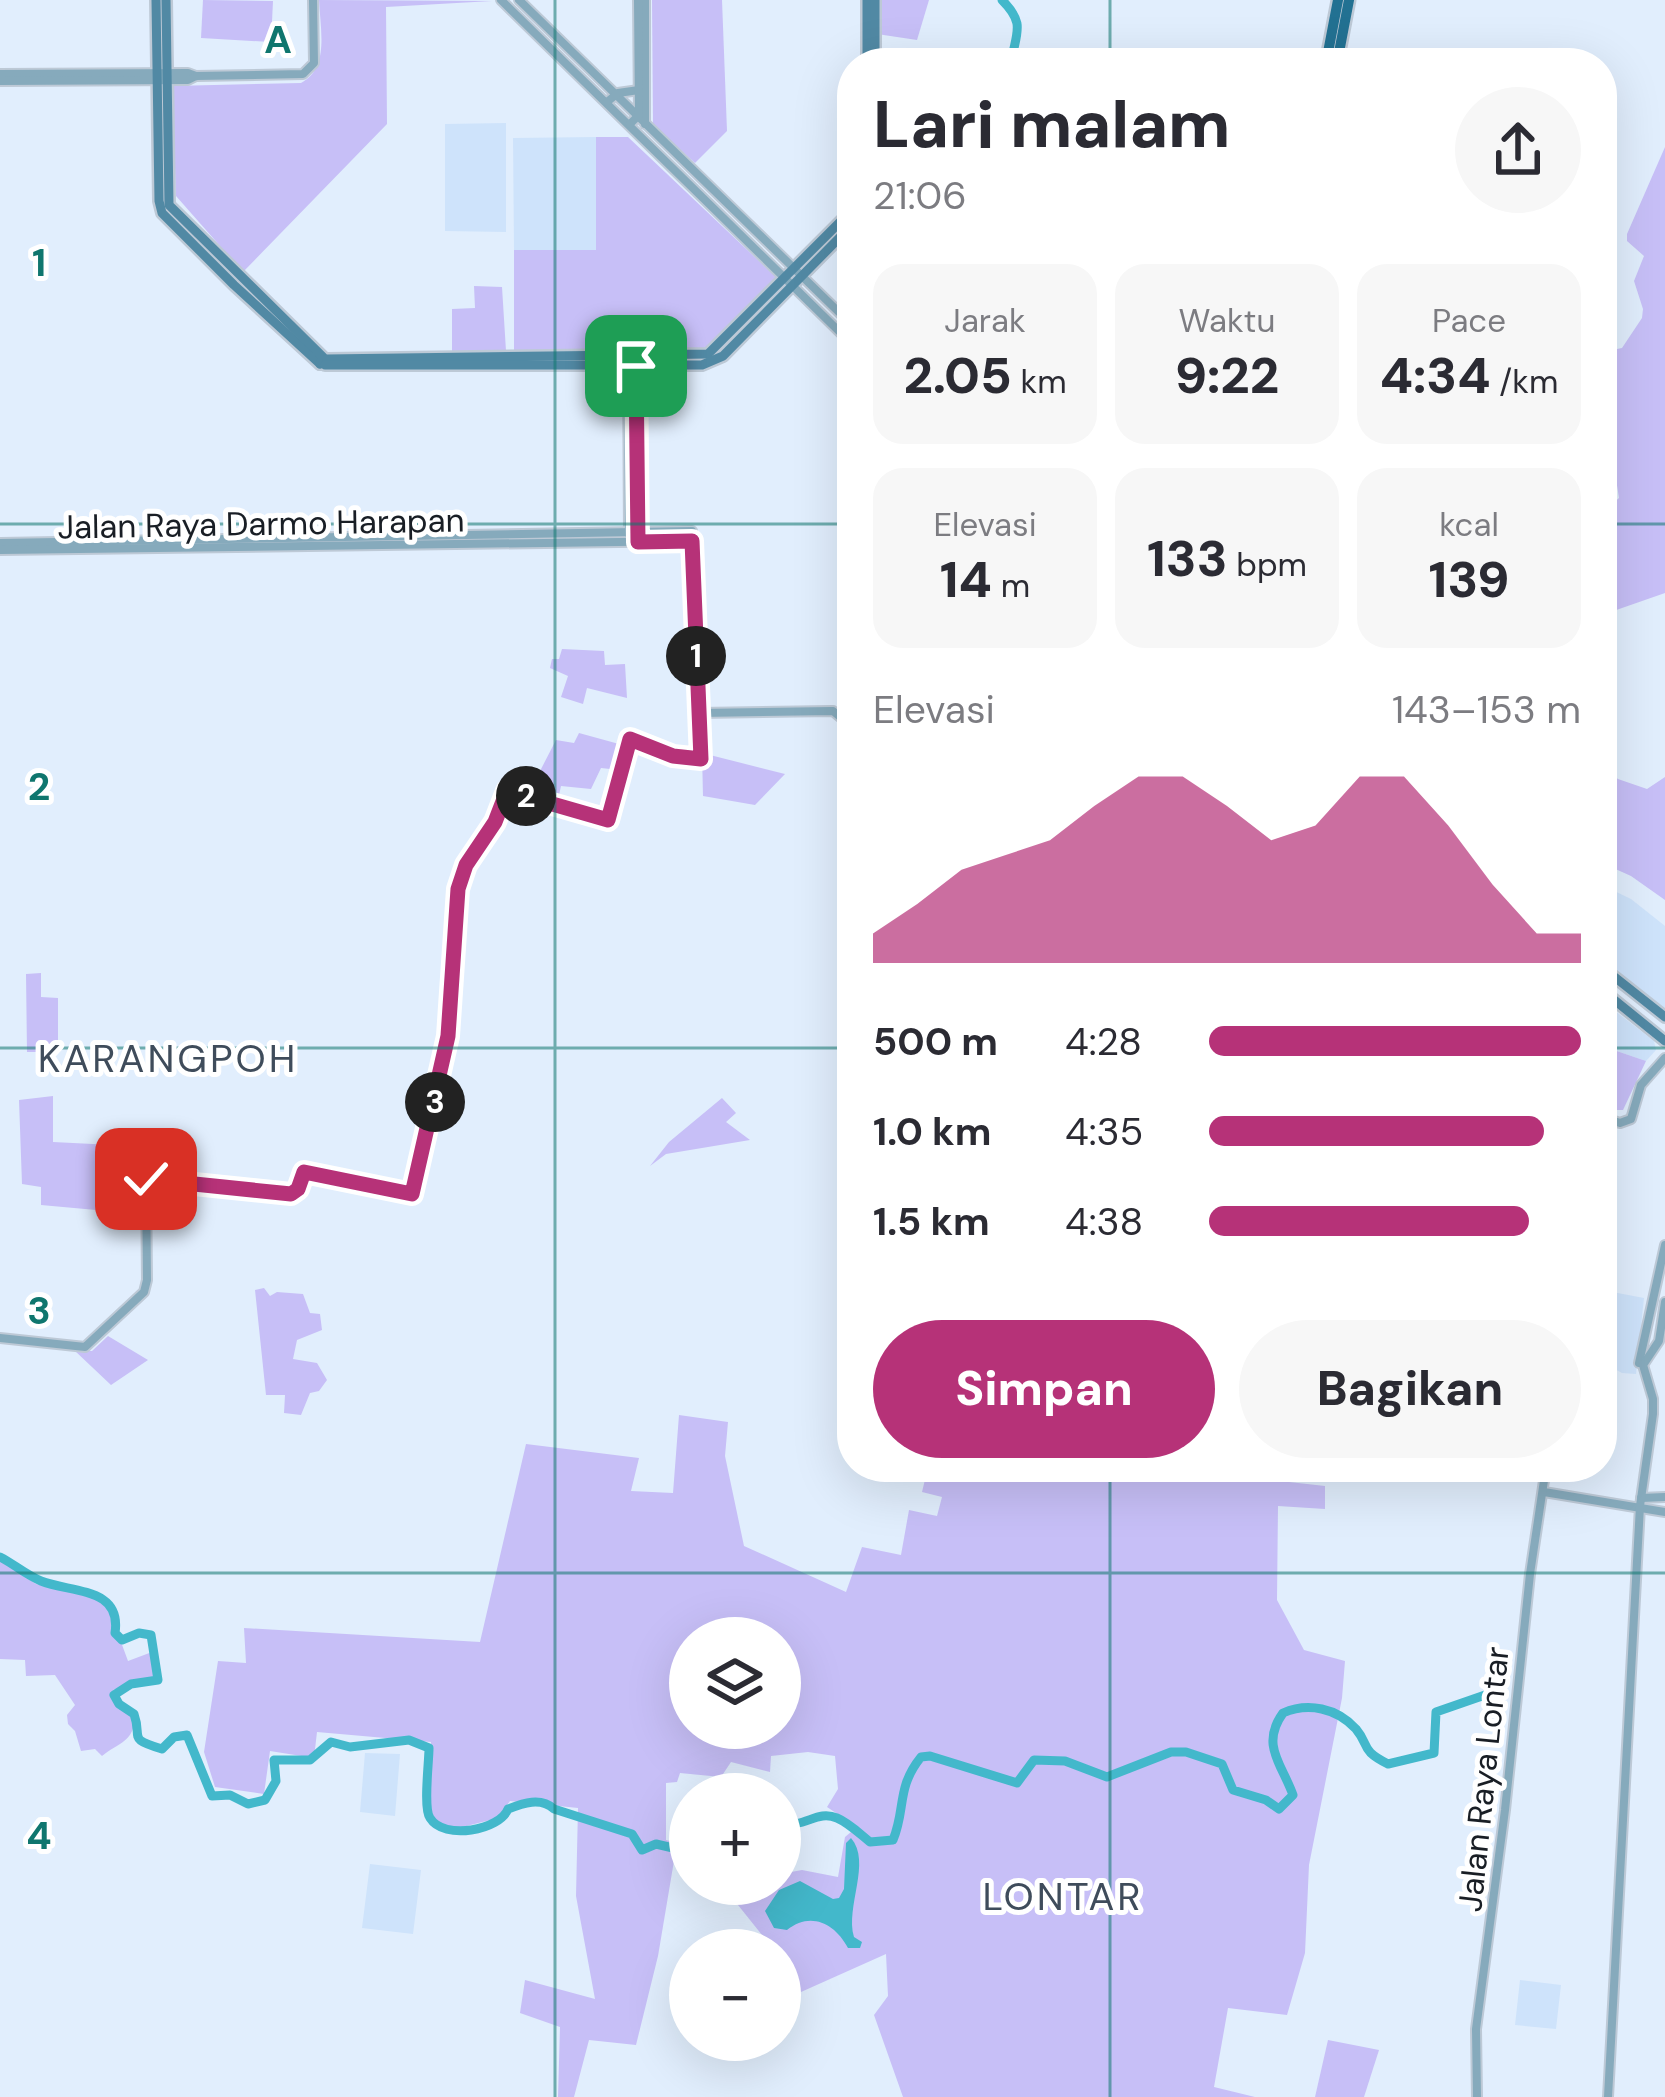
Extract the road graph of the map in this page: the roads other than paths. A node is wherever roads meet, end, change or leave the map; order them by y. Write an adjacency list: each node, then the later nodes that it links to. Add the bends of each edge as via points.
1 (156, 0): 13 (main road)
2 (166, 0): 13 (main road)
3 (313, 0): 13 (street, via 308,72)
4 (501, 0): 17 (street)
5 (519, 0): 15 (street)
6 (642, 0): 16 (street); 20 (street)
7 (871, 0): 10 (main road)
8 (1338, 0): 11 (main road)
9 (1349, 0): 12 (main road)
10 (871, 48)
11 (1329, 48)
12 (1339, 48)
13 (162, 76): 14 (street); 28 (main road, via 162,213 324,361)
14 (0, 77)
15 (605, 84): 17 (street); 18 (street)
16 (639, 90): 18 (street); 20 (street)
17 (598, 93): 19 (street)
18 (615, 94): 19 (street); 20 (street)
19 (607, 102): 21 (street)
20 (643, 119): 21 (street); 24 (street)
21 (634, 128): 25 (street)
22 (837, 228): 24 (main road)
23 (837, 238): 24 (main road)
24 (797, 272): 25 (main road); 26 (street)
25 (788, 282): 27 (street); 28 (main road, via 712,362)
26 (837, 311)
27 (837, 329)
28 (632, 362): 29 (street)
29 (633, 537): 30 (street, Jalan Raya Darmo Harapan); 30 (street, Jalan Raya Darmo Harapan); 31 (street, via 692,536)
30 (0, 546)
31 (698, 712): 32 (street); 42 (street, via 701,759 630,739 608,820 507,791 458,889 448,1036 412,1194 304,1172 291,1194 146,1179 143,1292 85,1347)
32 (837, 714)
33 (1617, 981): 35 (main road)
34 (1617, 1002): 36 (main road)
35 (1665, 1022): 36 (main road)
36 (1654, 1032): 37 (main road)
37 (1665, 1041)
38 (1662, 1062): 39 (street, via 1641,1085 1631,1119)
39 (1617, 1122)
40 (1664, 1252): 43 (street, via 1639,1366)
41 (1665, 1302): 43 (street, via 1659,1341 1643,1365)
42 (0, 1338)
43 (1653, 1404): 47 (street)
44 (1545, 1482): 45 (street, Jalan Raya Lontar)
45 (1544, 1490): 47 (street); 49 (street, Jalan Raya Lontar, via 1476,2029)
46 (1665, 1497): 47 (street)
47 (1644, 1500): 48 (street); 50 (street)
48 (1665, 1512)
49 (1477, 2097)
50 (1608, 2097)

